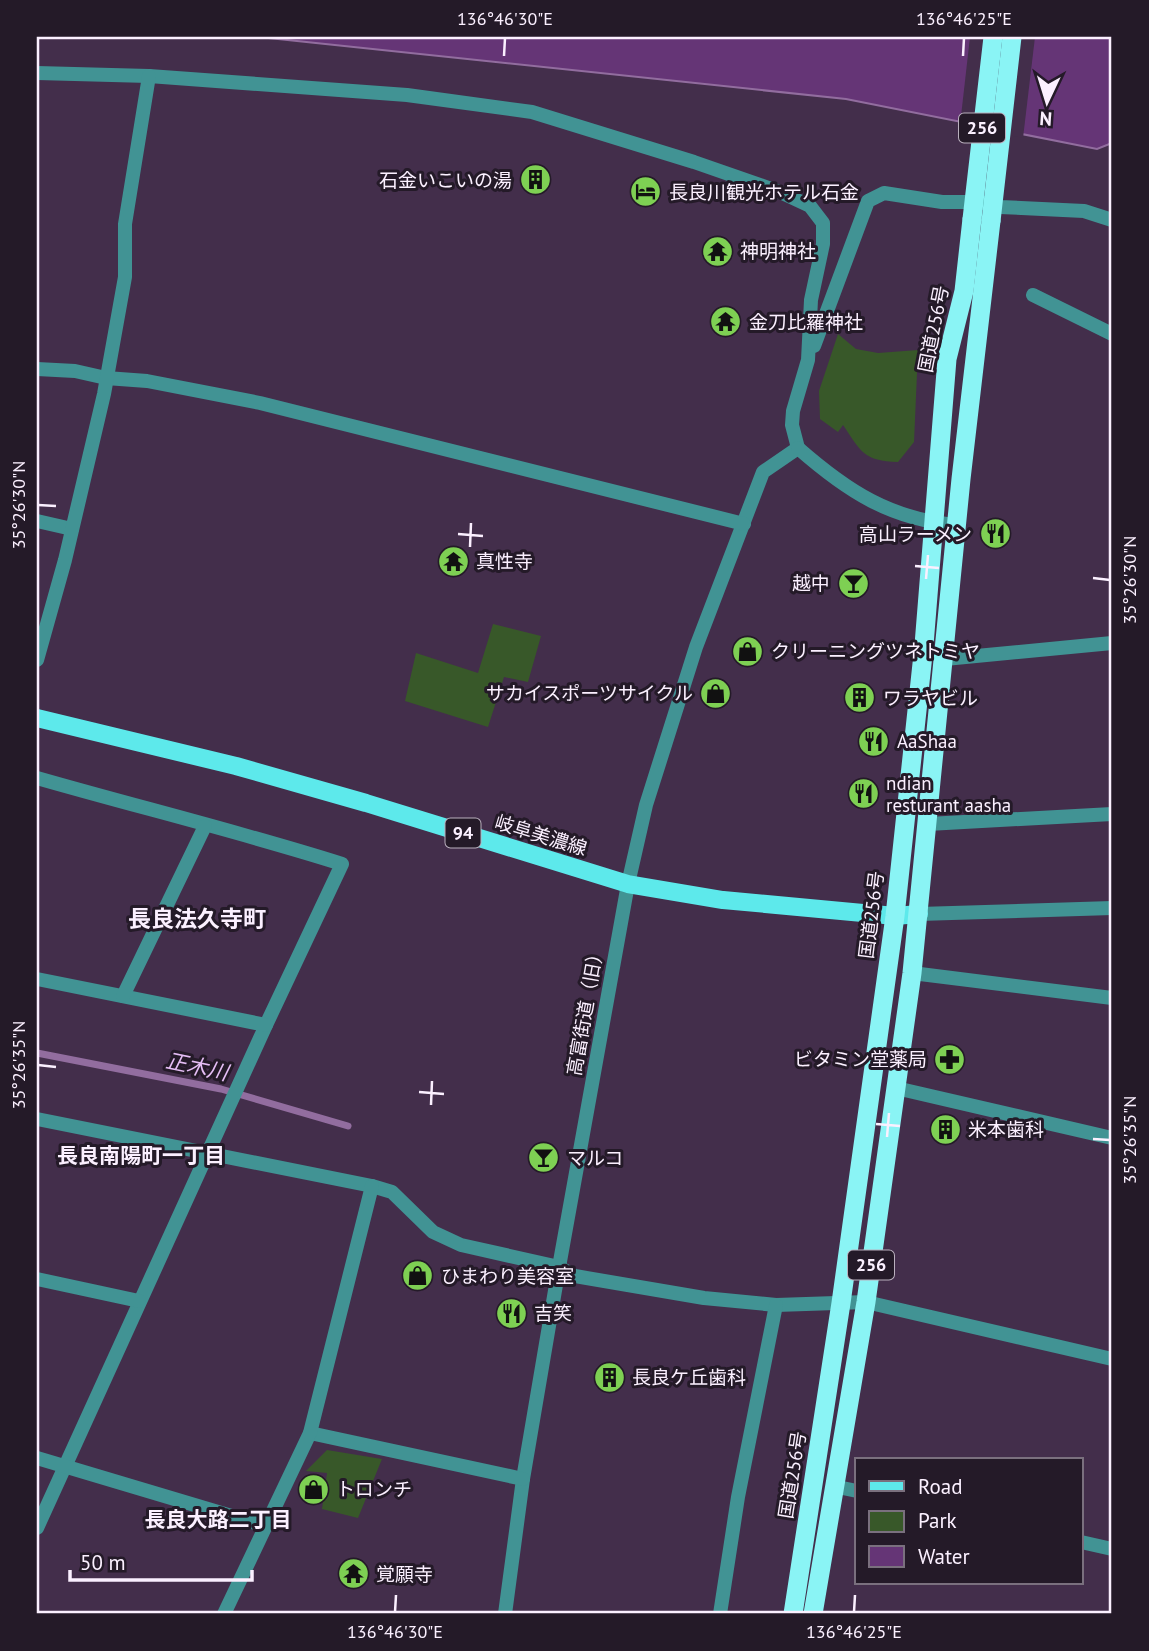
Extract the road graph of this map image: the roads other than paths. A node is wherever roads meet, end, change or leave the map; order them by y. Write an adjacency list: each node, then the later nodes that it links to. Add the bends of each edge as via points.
1 (992, 37): 5 (highway, 256, bridge)
2 (1012, 37): 5 (highway, 256, bridge)
3 (37, 73): 4 (street)
4 (149, 76): 9 (street, via 407,95 532,112 780,192 810,206 823,223 811,300); 11 (street, via 125,224 125,277)
5 (982, 220): 14 (highway, 国道256号 / 256, via 947,359); 16 (highway, 256)
6 (1112, 220): 9 (street, via 1084,211 943,202 884,193 868,201)
7 (1033, 295): 8 (street)
8 (1112, 334)
9 (808, 360): 12 (street, via 793,411)
10 (37, 369): 11 (street)
11 (106, 377): 15 (street, via 260,403); 17 (street)
12 (798, 448): 14 (street, via 869,501 902,516); 15 (street, 高富街道（旧）, via 763,471)
13 (37, 521): 17 (street)
14 (934, 523): 16 (street); 29 (highway, 国道256号 / 256)
15 (744, 524): 26 (street, 高富街道（旧）, via 696,647 646,805)
16 (958, 525): 19 (highway, 256)
17 (72, 529): 20 (street)
18 (1112, 643): 19 (street)
19 (945, 659): 24 (highway, 256)
20 (37, 660)
21 (37, 718): 26 (main road, 岐阜美濃線 / 94, via 288,781)
22 (37, 778): 25 (street)
23 (1112, 814): 24 (street)
24 (928, 824): 28 (highway, 256)
25 (205, 826): 32 (street); 34 (street, via 342,864)
26 (628, 884): 29 (main road, 岐阜美濃線 / 94, via 723,900); 40 (street, 高富街道（旧）)
27 (1112, 908): 28 (street)
28 (919, 914): 29 (main road, 岐阜美濃線 / 94); 30 (highway, 256)
29 (895, 916): 44 (highway, 国道256号 / 256)
30 (912, 973): 33 (street); 35 (highway, 256)
31 (37, 979): 32 (street)
32 (123, 996): 34 (street)
33 (1112, 998)
34 (266, 1025): 38 (street)
35 (896, 1088): 37 (street); 43 (highway, 256)
36 (37, 1119): 38 (street)
37 (1112, 1138)
38 (209, 1153): 39 (street); 42 (street)
39 (372, 1186): 40 (street, via 392,1192 433,1232 461,1245); 47 (street)
40 (559, 1267): 45 (street, via 575,1276); 50 (street, 高富街道（旧）)
41 (37, 1279): 42 (street)
42 (139, 1301): 49 (street)
43 (866, 1302): 44 (street); 46 (street); 51 (highway, 256)
44 (841, 1303): 45 (street); 60 (highway, 国道256号 / 256)
45 (776, 1305): 59 (street)
46 (1112, 1359)
47 (310, 1433): 50 (street); 53 (street)
48 (37, 1458): 49 (street)
49 (65, 1466): 53 (street); 54 (street)
50 (523, 1479): 58 (street, 高富街道（旧）)
51 (833, 1486): 52 (street); 61 (highway, 256)
52 (855, 1491)
53 (265, 1526): 57 (street)
54 (37, 1528)
55 (1082, 1542): 56 (street)
56 (1112, 1549)
57 (224, 1614)
58 (505, 1614)
59 (720, 1614)
60 (793, 1614)
61 (813, 1614)

